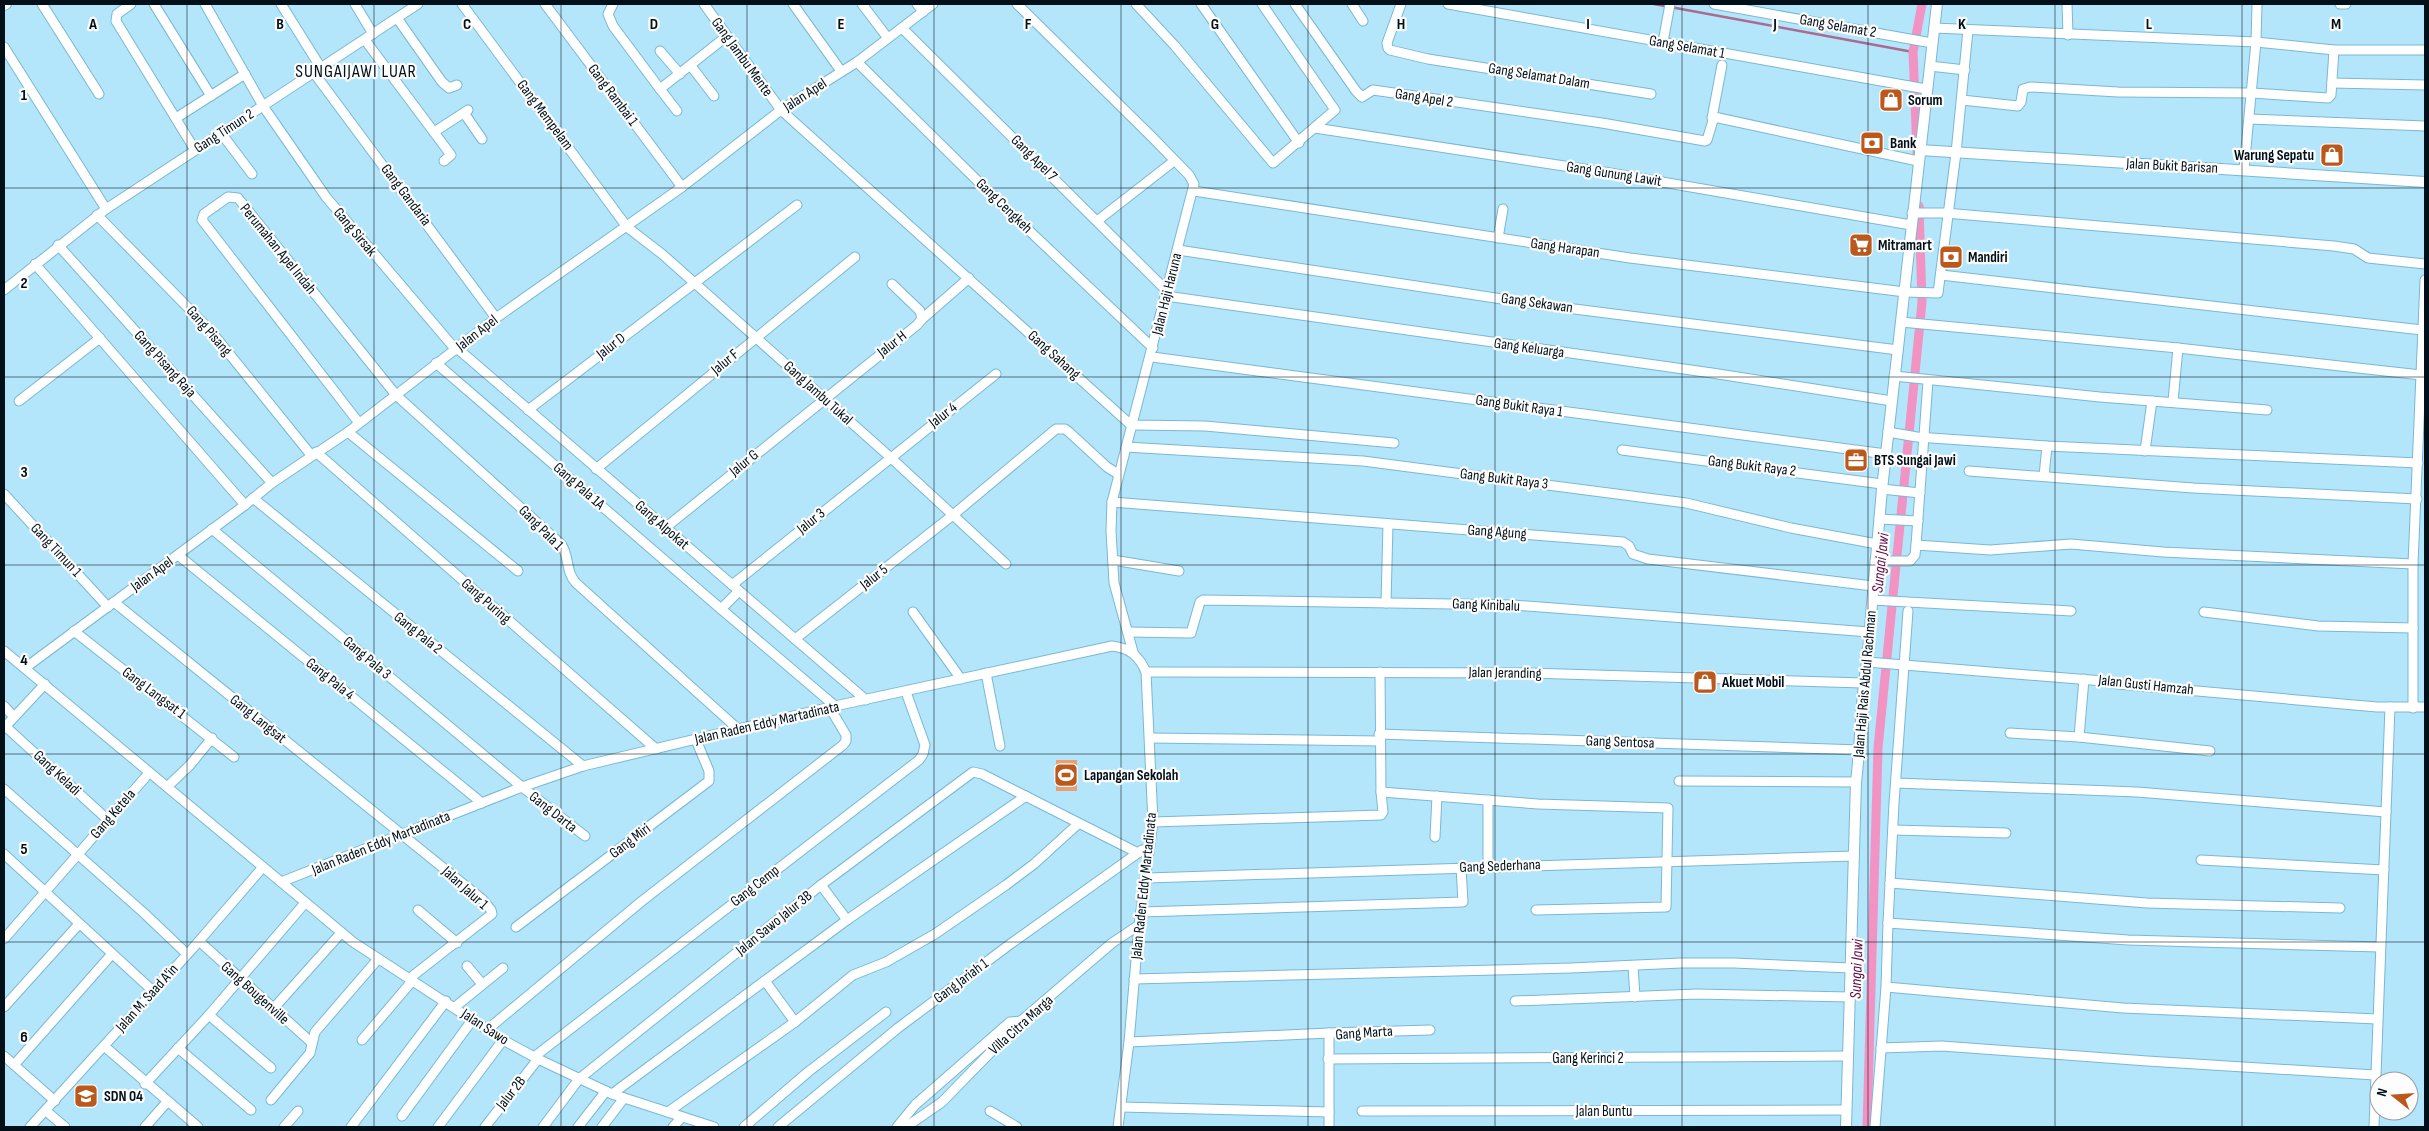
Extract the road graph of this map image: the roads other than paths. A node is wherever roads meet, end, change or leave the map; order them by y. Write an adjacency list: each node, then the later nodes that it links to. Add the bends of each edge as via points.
1 (42, 4): 64 (street)
2 (130, 4): 72 (street, via 117,14 116,21)
3 (154, 4): 66 (street)
4 (205, 4): 56 (street, Gang Sirsak)
5 (282, 4): 54 (street, Gang Gandaria)
6 (355, 4): 37 (street)
7 (418, 4): 32 (street, Gang Timun 2)
8 (462, 4): 100 (street, Gang Mempelam)
9 (545, 4): 90 (street, Gang Rambai 1)
10 (613, 4): 61 (street, via 608,14 613,26)
11 (704, 4): 39 (street, Gang Jambu Mente)
12 (793, 4): 55 (street)
13 (862, 4): 40 (street)
14 (917, 4): 31 (street)
15 (933, 4): 31 (street, Jalan Apel)
16 (1017, 4): 85 (street)
17 (1136, 4): 80 (street, via 1271,162 1276,162)
18 (1201, 4): 80 (street)
19 (1262, 4): 76 (street, via 1335,109)
20 (1295, 4): 73 (street, Gang Apel 2, via 1360,96 1364,97 1373,90 1704,141 1707,140)
21 (1352, 4): 33 (street)
22 (1401, 4): 65 (street, Gang Selamat Dalam, via 1391,29 1388,48 1428,59)
23 (1448, 4): 42 (street, Gang Selamat 1)
24 (1670, 4): 42 (street)
25 (1714, 4): 44 (street, Gang Selamat 2)
26 (1937, 4): 35 (street, Jalan Haji Rais Abdul Rachman)
27 (2067, 4): 38 (street)
28 (2257, 4): 43 (street)
29 (2340, 4): 30 (street)
30 (2346, 4)
31 (923, 12): 34 (street, Jalan Apel)
32 (398, 18): 37 (street, Gang Timun 2); 59 (street, via 442,82 448,88)
33 (1363, 21)
34 (902, 28): 40 (street, Jalan Apel); 98 (street, Gang Apel 7)
35 (1938, 28): 36 (street); 44 (street, Jalan Haji Rais Abdul Rachman)
36 (1965, 30): 38 (street); 53 (street)
37 (373, 34): 41 (street, Gang Timun 2)
38 (2068, 35): 43 (street)
39 (727, 36): 51 (street); 70 (street, Gang Jambu Mente)
40 (888, 37): 49 (street, Jalan Apel)
41 (365, 40): 54 (street, Gang Timun 2); 77 (street)
42 (1663, 42): 62 (street, Gang Selamat 1)
43 (2256, 42): 46 (street); 63 (street)
44 (1932, 43): 52 (street, Jalan Haji Rais Abdul Rachman)
45 (4, 47): 93 (street)
46 (2334, 50): 47 (street); 58 (street)
47 (2425, 50)
48 (660, 51): 57 (street)
49 (857, 62): 55 (street, Jalan Apel); 125 (street, Gang Cengkeh)
50 (1722, 65): 73 (street)
51 (691, 66): 57 (street); 67 (street)
52 (1933, 66): 53 (street); 62 (street, Jalan Haji Rais Abdul Rachman)
53 (1961, 69): 68 (street)
54 (318, 70): 69 (street, Gang Timun 2); 116 (street, Gang Gandaria)
55 (841, 71): 70 (street, Jalan Apel)
56 (245, 74): 66 (street); 69 (street, Gang Sirsak)
57 (680, 74): 61 (street)
58 (2332, 83): 60 (street); 63 (street, via 2328,98)
59 (457, 85)
60 (2425, 85)
61 (660, 89): 71 (street)
62 (1926, 93): 82 (street, Jalan Haji Rais Abdul Rachman)
63 (2252, 93): 68 (street, via 2118,92 2030,87 2023,89 2018,106); 74 (street)
64 (99, 94)
65 (1651, 94)
66 (211, 96): 72 (street)
67 (714, 96)
68 (1962, 100): 83 (street)
69 (263, 106): 78 (street, Gang Timun 2); 123 (street, Gang Sirsak, via 326,197)
70 (781, 110): 90 (street, Jalan Apel); 108 (street, Gang Sahang)
71 (677, 111)
72 (176, 118): 81 (street)
73 (1712, 118): 86 (street)
74 (2250, 118): 75 (street); 87 (street)
75 (2425, 126)
76 (1315, 128): 80 (street); 99 (street, Gang Gunung Lawit, via 1610,173)
77 (434, 132): 79 (street, via 466,112); 84 (street, via 451,155)
78 (221, 134): 81 (street, Gang Timun 2); 88 (street)
79 (482, 139)
80 (1298, 143)
81 (195, 150): 93 (street, Gang Timun 2)
82 (1923, 150): 83 (street, Jalan Bukit Barisan); 86 (street, Jalan Haji Rais Abdul Rachman)
83 (1952, 153): 87 (street, Jalan Bukit Barisan); 96 (street)
84 (444, 161)
85 (1174, 161): 91 (street, via 1193,180); 98 (street)
86 (1918, 161): 95 (street, Jalan Haji Rais Abdul Rachman)
87 (2244, 169): 89 (street, Jalan Bukit Barisan)
88 (252, 174)
89 (2425, 182)
90 (682, 187): 100 (street, Jalan Apel)
91 (1194, 191): 101 (street, Gang Harapan); 103 (street, Jalan Haji Haruna)
92 (797, 205): 110 (street, Jalur D)
93 (106, 209): 97 (street, Gang Timun 2)
94 (1503, 209): 101 (street)
95 (1916, 213): 96 (street); 99 (street, Jalan Haji Rais Abdul Rachman)
96 (1947, 213): 106 (street, via 2341,247 2354,249 2368,258); 107 (street)
97 (97, 215): 102 (street, Gang Timun 2); 150 (street, Gang Pisang, via 210,330)
98 (1097, 221): 115 (street, Gang Apel 7)
99 (1911, 225): 114 (street, Jalan Haji Rais Abdul Rachman)
100 (627, 227): 110 (street, Gang Jambu Tukal); 116 (street, Jalan Apel)
101 (1498, 238): 114 (street, Gang Harapan, via 1630,258)
102 (58, 245): 105 (street, Gang Timun 2); 158 (street, Gang Pisang Raja)
103 (1178, 250): 115 (street, Jalan Haji Haruna); 124 (street, Gang Sekawan, via 1535,304)
104 (855, 257): 120 (street, Jalur F)
105 (35, 264): 113 (street, Gang Timun 2); 121 (street)
106 (2425, 264)
107 (1940, 275): 114 (street, Gang Harapan, via 1936,293); 119 (street)
108 (969, 278): 117 (street, Jalur H); 140 (street, Gang Sahang)
109 (2425, 280): 112 (street)
110 (694, 283): 120 (street, Gang Jambu Tukal); 137 (street, Jalur D)
111 (892, 284): 117 (street, via 920,311)
112 (2425, 284): 119 (street)
113 (4, 290)
114 (1909, 292): 118 (street, Jalan Haji Rais Abdul Rachman)
115 (1166, 293): 125 (street, Jalan Haji Haruna); 134 (street, Gang Keluarga)
116 (496, 318): 123 (street, Jalan Apel)
117 (922, 319): 132 (street, Jalur H)
118 (1905, 322): 122 (street); 124 (street, Jalan Haji Rais Abdul Rachman)
119 (2422, 330): 128 (street)
120 (755, 337): 132 (street, Gang Jambu Tukal); 154 (street, Jalur F)
121 (100, 338): 133 (street); 165 (street)
122 (2178, 348): 128 (street); 136 (street)
123 (457, 350): 126 (street, Jalan Apel); 137 (street, Gang Alpokat)
124 (1898, 350): 129 (street, Jalan Haji Rais Abdul Rachman)
125 (1152, 352): 140 (street, Jalan Haji Haruna); 151 (street, Gang Bukit Raya 1)
126 (436, 363): 131 (street, Jalan Apel); 187 (street, Gang Pala 1A)
127 (996, 374): 152 (street, Jalur 4)
128 (2420, 375): 141 (street)
129 (1897, 376): 130 (street); 134 (street, Jalan Haji Rais Abdul Rachman)
130 (1926, 381): 135 (street); 144 (street)
131 (396, 395): 139 (street, Jalan Apel); 139 (street, Perumahan Apel Indah, via 238,198 228,197 204,214 204,222); 218 (street, Gang Pala 1, via 562,544 568,572 576,583)
132 (824, 398): 152 (street, Gang Jambu Tukal); 171 (street, Jalur G)
133 (19, 400)
134 (1892, 401): 143 (street, Jalan Haji Rais Abdul Rachman)
135 (2152, 401): 136 (street); 149 (street)
136 (2173, 401): 138 (street)
137 (528, 410): 154 (street, Gang Alpokat)
138 (2267, 410)
139 (360, 423): 142 (street, Jalan Apel)
140 (1131, 425): 145 (street, via 1205,426); 147 (street, Jalan Haji Haruna)
141 (2422, 425): 153 (street)
142 (348, 432): 150 (street, Jalan Apel); 180 (street)
143 (1892, 433): 144 (street); 151 (street, Jalan Haji Rais Abdul Rachman)
144 (1921, 437): 146 (street); 160 (street)
145 (1394, 443)
146 (2048, 446): 149 (street); 157 (street)
147 (1126, 447): 156 (street, Jalan Haji Haruna); 173 (street, Gang Bukit Raya 3, via 1364,461 1686,503)
148 (1622, 450): 159 (street, Gang Bukit Raya 2)
149 (2146, 451): 153 (street)
150 (314, 453): 158 (street, Jalan Apel); 226 (street, Gang Puring)
151 (1886, 454): 159 (street, Jalan Haji Rais Abdul Rachman)
152 (890, 457): 166 (street, Gang Jambu Tukal); 183 (street, Jalur 3)
153 (2418, 462): 163 (street)
154 (596, 468): 171 (street, Gang Alpokat)
155 (1969, 471): 157 (street)
156 (1118, 474): 164 (street, Jalan Haji Haruna); 166 (street, Jalur 5, via 1065,429 1056,429)
157 (2044, 476): 163 (street, via 2193,488)
158 (272, 483): 162 (street, Jalan Apel)
159 (1882, 486): 160 (street, Gang Bukit Raya 2); 167 (street, Jalan Haji Rais Abdul Rachman)
160 (1917, 493): 168 (street)
161 (4, 494): 186 (street, Gang Timun 1)
162 (253, 498): 165 (street, Jalan Apel); 230 (street, Gang Pala 2)
163 (2417, 499): 170 (street)
164 (1112, 502): 169 (street, Gang Agung); 176 (street, Jalan Haji Haruna)
165 (245, 505): 172 (street, Jalan Apel)
166 (953, 515): 178 (street, Gang Jambu Tukal); 196 (street, Jalur 5)
167 (1884, 519): 168 (street); 173 (street, Jalan Haji Rais Abdul Rachman)
168 (1913, 520): 174 (street)
169 (1388, 524): 182 (street, Gang Agung, via 1623,542 1633,554 1648,559); 185 (street)
170 (2421, 524): 179 (street)
171 (665, 528): 183 (street, Gang Alpokat)
172 (212, 529): 175 (street, Jalan Apel); 236 (street, Gang Pala 3)
173 (1877, 544): 177 (street, Jalan Haji Rais Abdul Rachman)
174 (1916, 545): 177 (street, via 1913,559 1906,562); 179 (street, via 1990,550 2071,544 2164,552)
175 (178, 555): 186 (street, Jalan Apel); 242 (street, Gang Pala 4)
176 (1113, 560): 181 (street); 194 (street, Jalan Haji Haruna, via 1114,582)
177 (1880, 561): 182 (street, Jalan Haji Rais Abdul Rachman)
178 (1006, 564)
179 (2413, 564): 192 (street)
180 (518, 571)
181 (1179, 571)
182 (1873, 586): 184 (street, Jalan Haji Rais Abdul Rachman)
183 (736, 588): 187 (street, Jalur 3); 196 (street, Gang Alpokat)
184 (1877, 600): 189 (street); 195 (street, Jalan Haji Rais Abdul Rachman)
185 (1386, 603): 194 (street, Gang Kinibalu, via 1203,600 1191,633); 195 (street, Gang Kinibalu, via 1513,605)
186 (111, 604): 193 (street, Jalan Apel); 249 (street, Gang Langsat)
187 (721, 609): 213 (street, Gang Pala 1A)
188 (1908, 611): 200 (street)
189 (2071, 611)
190 (913, 612): 205 (street)
191 (2204, 612): 192 (street, via 2318,626)
192 (2413, 628): 215 (street)
193 (74, 630): 201 (street, Jalan Apel); 221 (street, Gang Langsat 1)
194 (1128, 632): 198 (street, Jalan Haji Haruna)
195 (1869, 632): 199 (street, Jalan Haji Rais Abdul Rachman)
196 (795, 639): 210 (street, Gang Alpokat)
197 (4, 651): 201 (street)
198 (1133, 652): 202 (street, Jalan Raden Eddy Martadinata); 204 (street, Jalan Raden Eddy Martadinata, via 1112,646)
199 (1870, 662): 200 (street, Jalan Gusti Hamzah); 207 (street, Jalan Haji Rais Abdul Rachman)
200 (1901, 666): 206 (street, Jalan Gusti Hamzah); 234 (street)
201 (25, 668): 208 (street)
202 (1146, 672): 203 (street, Jalan Jeranding); 222 (street, Jalan Raden Eddy Martadinata)
203 (1380, 672): 207 (street, Jalan Jeranding); 223 (street)
204 (986, 673): 205 (street, Jalan Raden Eddy Martadinata); 225 (street)
205 (961, 679): 209 (street, Jalan Raden Eddy Martadinata)
206 (2084, 679): 214 (street, Jalan Gusti Hamzah); 220 (street)
207 (1863, 683): 227 (street, Jalan Haji Rais Abdul Rachman)
208 (45, 684): 216 (street); 231 (street)
209 (906, 692): 210 (street, Jalan Raden Eddy Martadinata); 324 (street, Gang Cemp, via 925,746 919,760)
210 (866, 700): 213 (street, Jalan Raden Eddy Martadinata)
211 (4, 706): 216 (street)
212 (2425, 706): 215 (street, Jalan Gusti Hamzah)
213 (832, 707): 218 (street, Jalan Raden Eddy Martadinata); 312 (street, Gang Pala 1A, via 846,735 844,745 642,901)
214 (2390, 707): 215 (street, Jalan Gusti Hamzah); 243 (street)
215 (2413, 708)
216 (14, 717): 217 (street)
217 (4, 727): 244 (street, Gang Keladi)
218 (738, 729): 224 (street, Jalan Raden Eddy Martadinata)
219 (2010, 733): 220 (street)
220 (2079, 737): 228 (street)
221 (212, 738): 229 (street, Gang Langsat 1); 235 (street)
222 (1150, 738): 223 (street, Gang Sentosa); 245 (street, Jalan Raden Eddy Martadinata)
223 (1380, 738): 227 (street, Gang Sentosa); 238 (street)
224 (696, 740): 226 (street, Jalan Raden Eddy Martadinata); 277 (street, Gang Miri, via 709,771 709,781)
225 (1000, 746)
226 (656, 749): 230 (street, Jalan Raden Eddy Martadinata)
227 (1860, 750): 233 (street, Jalan Haji Rais Abdul Rachman)
228 (2210, 751)
229 (234, 756)
230 (583, 766): 236 (street, Jalan Raden Eddy Martadinata)
231 (149, 773): 235 (street); 244 (street, Gang Ketela)
232 (1679, 781): 233 (street)
233 (1856, 782): 256 (street, Jalan Haji Rais Abdul Rachman)
234 (1896, 783): 243 (street, via 2137,792); 247 (street)
235 (167, 787): 260 (street)
236 (522, 787): 242 (street, Jalan Raden Eddy Martadinata); 250 (street, Gang Darta)
237 (4, 789): 255 (street)
238 (1380, 792): 240 (street); 245 (street, via 1381,815)
239 (1026, 796): 246 (street); 266 (street, Jalan Sawo Jalur 3B, via 973,772); 273 (street)
240 (1437, 796): 241 (street); 251 (street)
241 (1488, 800): 258 (street, via 1666,807); 259 (street)
242 (482, 803): 249 (street, Jalan Raden Eddy Martadinata)
243 (2386, 812): 262 (street)
244 (108, 820): 255 (street, Gang Ketela)
245 (1153, 822): 252 (street, Jalan Raden Eddy Martadinata)
246 (1078, 824): 253 (street); 311 (street, via 1006,885 934,934 886,962 853,975)
247 (1892, 830): 248 (street); 265 (street)
248 (2006, 833)
249 (403, 834): 264 (street, Jalan Raden Eddy Martadinata); 281 (street, Jalan Jalur 1, via 491,910 492,914)
250 (585, 836)
251 (1435, 837)
252 (1150, 843): 253 (street, Gang Jariah 1); 263 (street, Jalan Raden Eddy Martadinata)
253 (1138, 853): 364 (street, Gang Jariah 1, via 898,1028)
254 (4, 854): 267 (street)
255 (78, 854): 267 (street, Gang Ketela); 284 (street)
256 (1854, 856): 258 (street, Gang Sederhana); 289 (street, Jalan Haji Rais Abdul Rachman)
257 (2201, 860): 262 (street)
258 (1668, 861): 259 (street, Gang Sederhana); 271 (street, via 1666,907)
259 (1488, 866): 261 (street, Gang Sederhana)
260 (262, 867): 264 (street); 280 (street, Jalan M. Saad A'in)
261 (1461, 867): 263 (street, Gang Sederhana); 272 (street, via 1463,902)
262 (2384, 870): 282 (street)
263 (1146, 878): 272 (street, Jalan Raden Eddy Martadinata)
264 (281, 882): 268 (street, Jalan Sawo)
265 (1890, 884): 269 (street, via 2147,903); 274 (street)
266 (821, 885): 273 (street); 330 (street, Jalan Sawo Jalur 3B)
267 (44, 892): 275 (street); 279 (street, Gang Ketela)
268 (305, 903): 278 (street, Jalan Sawo); 290 (street)
269 (2340, 908)
270 (418, 910): 281 (street)
271 (1536, 910)
272 (1141, 912): 276 (street, Jalan Raden Eddy Martadinata)
273 (847, 920): 293 (street)
274 (1888, 923): 282 (street, via 2128,940); 295 (street)
275 (78, 924): 283 (street); 300 (street)
276 (1139, 925): 292 (street, Jalan Raden Eddy Martadinata); 310 (street, Villa Citra Marga, via 1112,943)
277 (516, 927)
278 (341, 934): 285 (street, Jalan Sawo); 305 (street)
279 (5, 935)
280 (199, 941): 284 (street, Jalan M. Saad A'in); 290 (street, Gang Bougenville)
281 (457, 943): 291 (street, Jalan Jalur 1)
282 (2380, 947): 309 (street)
283 (112, 954): 296 (street); 326 (street)
284 (187, 954): 296 (street, Jalan M. Saad A'in)
285 (378, 959): 291 (street, Jalan Sawo); 318 (street, via 315,1032)
286 (467, 966): 294 (street)
287 (1633, 966): 289 (street, via 1734,963); 292 (street); 298 (street)
288 (503, 968): 294 (street)
289 (1851, 968): 299 (street, Jalan Haji Rais Abdul Rachman)
290 (239, 979): 305 (street, Gang Bougenville); 307 (street)
291 (411, 979): 301 (street, Jalan Sawo); 315 (street, Jalan Jalur 1)
292 (1134, 979): 317 (street, Jalan Raden Eddy Martadinata)
293 (765, 981): 311 (street); 332 (street)
294 (482, 984): 304 (street)
295 (1886, 987): 309 (street, via 2124,1008); 321 (street)
296 (153, 991): 319 (street, Jalan M. Saad A'in)
297 (4, 992): 300 (street)
298 (1635, 997): 299 (street, via 1697,994); 302 (street)
299 (1850, 997): 323 (street, Jalan Haji Rais Abdul Rachman)
300 (11, 998): 303 (street)
301 (446, 1000): 304 (street, Jalan Sawo); 355 (street)
302 (1515, 1001)
303 (4, 1007)
304 (455, 1007): 308 (street, Jalan Sawo)
305 (273, 1009): 318 (street, Gang Bougenville)
306 (886, 1012): 363 (street)
307 (209, 1015): 320 (street); 327 (street)
308 (473, 1019): 312 (street, Jalan Sawo); 348 (street)
309 (2377, 1019): 328 (street)
310 (1021, 1021): 333 (street, via 1010,1022); 339 (street, Villa Citra Marga)
311 (795, 1022): 346 (street)
312 (488, 1029): 316 (street, Jalan Sawo)
313 (1430, 1030): 314 (street, Gang Marta)
314 (1329, 1033): 317 (street); 325 (street, Gang Marta)
315 (362, 1040)
316 (503, 1040): 324 (street, Jalan Sawo); 356 (street)
317 (1129, 1042): 338 (street, Jalan Raden Eddy Martadinata)
318 (312, 1043): 335 (street, via 306,1058)
319 (104, 1046): 331 (street); 336 (street, Jalan M. Saad A'in)
320 (178, 1048): 331 (street); 340 (street)
321 (1882, 1048): 329 (street, via 1952,1046); 371 (street)
322 (4, 1056): 326 (street)
323 (1848, 1056): 325 (street, Gang Kerinci 2); 341 (street, Jalan Haji Rais Abdul Rachman)
324 (536, 1058): 330 (street, Jalan Sawo); 357 (street, Jalur 2B)
325 (1328, 1059): 347 (street, Gang Marta)
326 (14, 1065): 336 (street)
327 (270, 1068)
328 (2375, 1071)
329 (2369, 1075)
330 (579, 1079): 332 (street, Jalan Sawo); 358 (street, Jalan Sawo Jalur 3B)
331 (145, 1084): 337 (street)
332 (609, 1092): 334 (street, Jalan Sawo); 359 (street)
333 (926, 1096): 339 (street); 365 (street)
334 (624, 1098): 346 (street, Jalan Sawo); 360 (street)
335 (271, 1100)
336 (55, 1101): 342 (street, Jalan M. Saad A'in)
337 (167, 1102): 353 (street); 354 (street)
338 (1121, 1107): 347 (street); 368 (street, Jalan Raden Eddy Martadinata)
339 (935, 1108): 366 (street, Villa Citra Marga)
340 (251, 1110)
341 (1846, 1110): 345 (street, Jalan Buntu); 370 (street, Jalan Haji Rais Abdul Rachman)
342 (46, 1111): 351 (street, Jalan M. Saad A'in); 352 (street)
343 (298, 1111): 350 (street)
344 (990, 1111): 367 (street)
345 (1362, 1111)
346 (668, 1112): 349 (street, Jalan Sawo)
347 (1329, 1112): 369 (street, Gang Marta)
348 (402, 1116)
349 (682, 1117): 361 (street); 362 (street, Jalan Sawo)
350 (289, 1126)
351 (30, 1127)
352 (65, 1127)
353 (145, 1127)
354 (198, 1127)
355 (351, 1127)
356 (438, 1127)
357 (485, 1127)
358 (543, 1127)
359 (578, 1127)
360 (602, 1127)
361 (674, 1127)
362 (714, 1127)
363 (744, 1127)
364 (778, 1127)
365 (897, 1127)
366 (906, 1127)
367 (1017, 1127)
368 (1118, 1127)
369 (1329, 1127)
370 (1846, 1127)
371 (1875, 1127)

